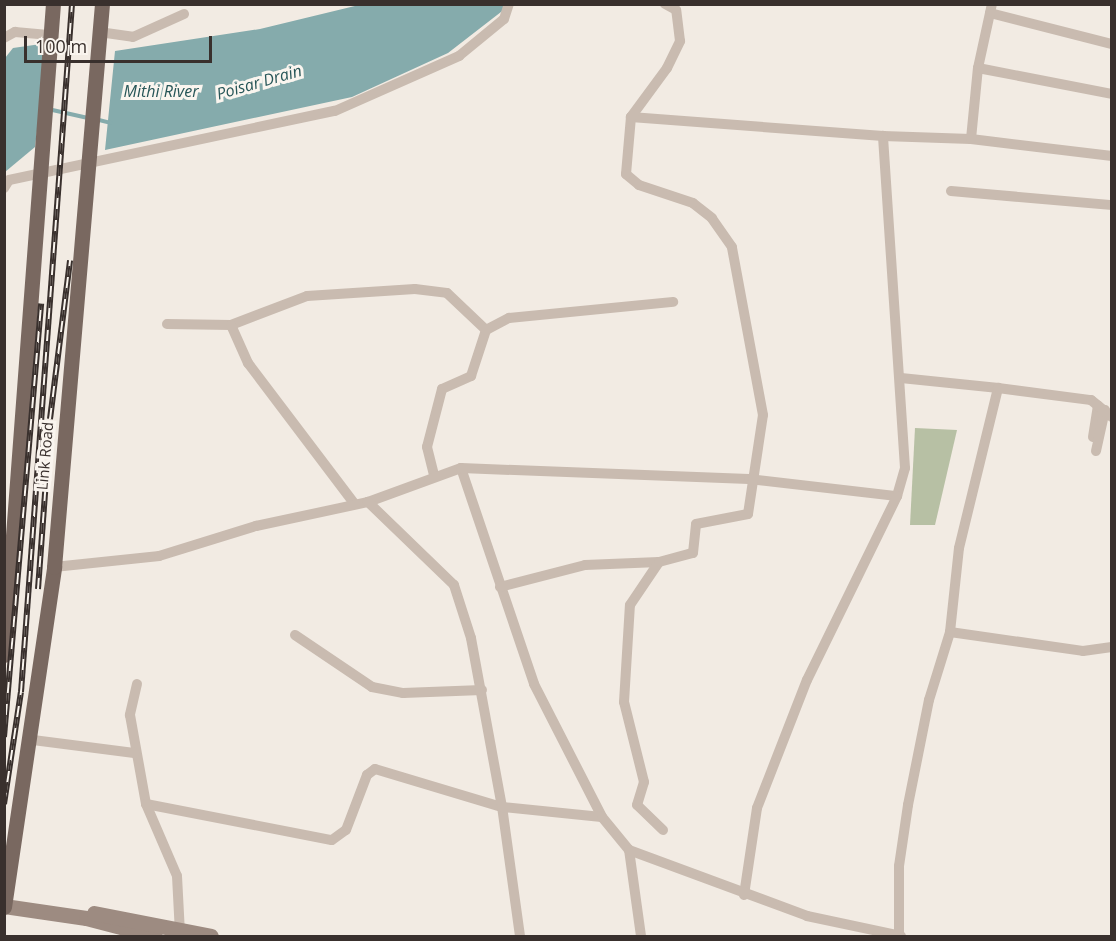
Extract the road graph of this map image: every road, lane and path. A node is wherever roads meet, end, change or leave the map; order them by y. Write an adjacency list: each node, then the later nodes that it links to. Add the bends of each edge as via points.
1 (53, 4): 9 (main road, Link Road)
2 (97, 4): 5 (main road)
3 (509, 4): 18 (street, via 504,19 459,56 335,111)
4 (665, 4): 14 (street, via 676,10 680,41 668,68)
5 (102, 5): 10 (main road, Link Road)
6 (991, 9): 11 (street); 12 (street)
7 (184, 14): 10 (street, via 133,37)
8 (4, 38): 9 (street, via 15,32)
9 (51, 39): 19 (main road, Link Road)
10 (98, 39): 18 (main road, Link Road)
11 (1112, 44)
12 (978, 68): 13 (street); 16 (street)
13 (1112, 94)
14 (631, 117): 15 (street); 33 (street, via 627,174 639,185 693,202 712,218 732,247 763,415)
15 (883, 136): 16 (street); 27 (street)
16 (971, 139): 17 (street)
17 (1112, 156)
18 (86, 164): 19 (street); 38 (main road, Link Road)
19 (40, 177): 20 (street, via 9,180); 39 (main road, Link Road)
20 (4, 188)
21 (951, 190): 22 (street)
22 (1112, 206)
23 (673, 302): 26 (street, via 510,318)
24 (168, 324): 25 (street)
25 (231, 325): 26 (street, via 307,296 416,288 447,293); 36 (street, via 248,363)
26 (486, 330): 32 (street, via 471,376 442,389 427,447)
27 (901, 378): 28 (street); 34 (street, via 905,468)
28 (998, 388): 29 (street); 42 (street, via 959,548)
29 (1105, 411): 30 (street)
30 (1094, 448)
31 (461, 468): 32 (street); 33 (street); 40 (street)
32 (434, 476): 35 (street)
33 (749, 479): 34 (street); 37 (street, via 743,519 696,524 693,553)
34 (897, 496): 55 (street, via 807,680 757,808)
35 (368, 502): 36 (street); 47 (street, via 454,585)
36 (354, 503): 38 (street, via 256,526 159,556)
37 (659, 562): 40 (street, via 585,565); 53 (street, via 630,606 624,702 644,782 637,805)
38 (54, 567): 48 (main road, Link Road)
39 (8, 576): 41 (main road, Link Road)
40 (500, 587): 52 (street, via 547,714)
41 (5, 632): 45 (main road, Link Road)
42 (950, 632): 44 (street, via 1083,651); 63 (street, via 929,700 908,805 899,866)
43 (295, 635): 47 (street, via 372,687 403,693)
44 (1112, 648)
45 (4, 655)
46 (137, 684): 49 (street, via 130,715)
47 (482, 690): 51 (street)
48 (33, 740): 49 (street); 56 (main road, Link Road)
49 (134, 753): 50 (street)
50 (146, 804): 51 (street, via 332,840 346,830 367,775 375,769); 58 (street, via 177,876)
51 (502, 807): 52 (street); 61 (street)
52 (602, 817): 54 (street)
53 (663, 830)
54 (629, 850): 55 (street); 62 (street)
55 (744, 895): 63 (street)
56 (5, 906): 57 (street)
57 (86, 918): 58 (street, via 93,913); 59 (street)
58 (181, 933): 60 (street)
59 (155, 936)
60 (212, 936)
61 (520, 936)
62 (641, 936)
63 (900, 936)

